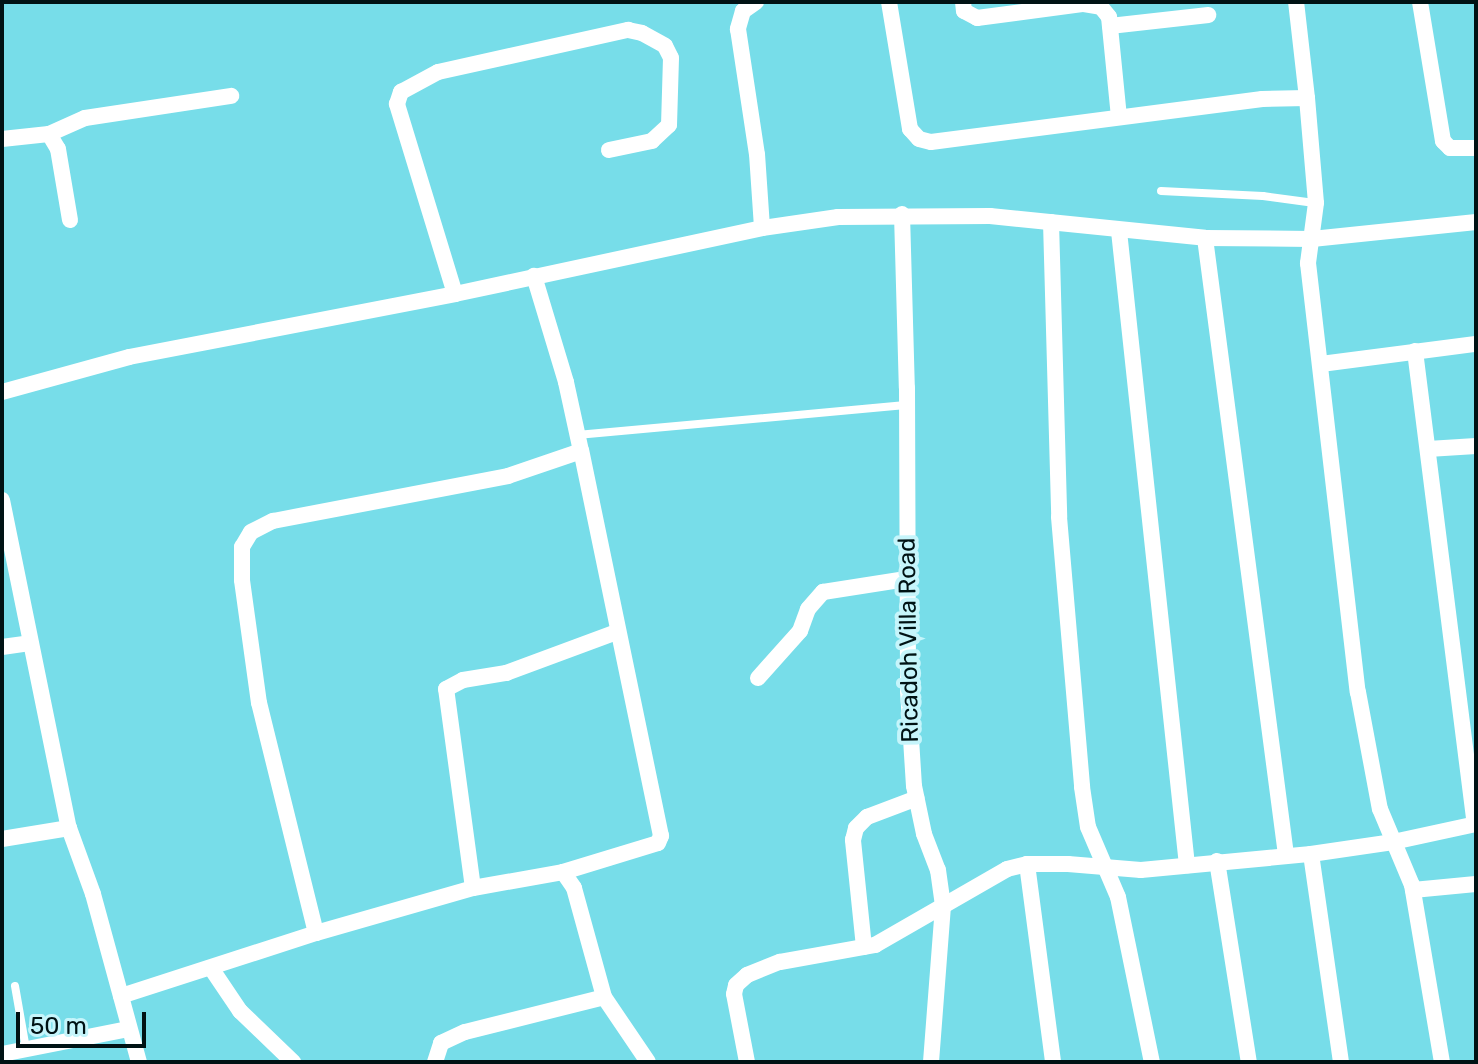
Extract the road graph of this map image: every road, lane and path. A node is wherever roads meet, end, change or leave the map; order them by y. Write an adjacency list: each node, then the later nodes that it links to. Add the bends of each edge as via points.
1 (756, 2): 21 (street, via 743,11 738,29)
2 (889, 2): 10 (street, via 910,129 919,139 931,142)
3 (963, 2): 7 (street, via 964,11 977,18 1084,4 1101,7)
4 (1296, 2): 9 (street)
5 (1420, 2): 13 (street, via 1443,141 1450,148)
6 (1208, 15): 7 (street)
7 (1110, 26): 10 (street)
8 (231, 96): 11 (street, via 85,118)
9 (1307, 98): 10 (street); 16 (street)
10 (1119, 117)
11 (49, 134): 12 (street); 18 (street, via 58,149)
12 (2, 139)
13 (1476, 148)
14 (609, 150): 26 (street, via 652,141 669,125 671,58 665,46 642,33 628,30 438,72 401,92 397,104)
15 (1161, 191): 16 (lane)
16 (1316, 203): 24 (street)
17 (902, 214): 19 (street); 21 (street); 31 (street, Ricadoh Villa Road)
18 (70, 220)
19 (1051, 222): 22 (street); 51 (street, via 1059,517 1081,773 1088,827)
20 (1476, 222): 24 (street)
21 (762, 228): 25 (street)
22 (1119, 231): 23 (street); 50 (street)
23 (1205, 238): 24 (street); 47 (street)
24 (1312, 239): 29 (street, via 1308,263)
25 (534, 276): 26 (street); 32 (street)
26 (455, 294): 30 (street, via 129,357)
27 (1476, 344): 28 (street)
28 (1415, 351): 29 (street); 34 (street)
29 (1321, 364): 45 (street, via 1358,692 1374,785)
30 (2, 392)
31 (907, 405): 32 (lane); 36 (street, Ricadoh Villa Road)
32 (579, 443): 37 (street); 57 (street, via 508,476 273,521 251,532 242,547 259,703)
33 (1476, 446): 34 (street)
34 (1428, 449): 42 (street)
35 (2, 500): 38 (street)
36 (906, 579): 40 (street, via 823,592 808,609 800,631); 41 (street, Ricadoh Villa Road)
37 (617, 632): 52 (street, via 661,836 649,848); 54 (street, via 446,689)
38 (30, 643): 39 (street); 43 (street)
39 (2, 647)
40 (758, 678)
41 (917, 798): 56 (street, Ricadoh Villa Road); 58 (street, via 867,817 856,828)
42 (1476, 824): 45 (street)
43 (69, 828): 44 (street); 61 (street)
44 (2, 839)
45 (1393, 842): 46 (street); 55 (street)
46 (1311, 854): 47 (street); 75 (street)
47 (1286, 855): 48 (street)
48 (1217, 861): 50 (street); 74 (street)
49 (1027, 864): 51 (street); 56 (street, via 1007,869); 72 (street)
50 (1187, 865): 51 (street)
51 (1107, 868): 73 (street, via 1118,897)
52 (563, 872): 54 (street); 62 (street, via 574,888)
53 (1476, 884): 55 (street)
54 (473, 888): 57 (street)
55 (1413, 890): 76 (street)
56 (943, 906): 58 (street); 71 (street, Ricadoh Villa Road)
57 (316, 933): 59 (street)
58 (864, 947): 66 (street, via 780,962 736,985)
59 (211, 968): 61 (street); 68 (street, via 240,1011)
60 (15, 986): 64 (lane)
61 (121, 996): 63 (street)
62 (604, 997): 69 (street, via 465,1032 441,1043); 70 (street)
63 (128, 1029): 64 (street); 67 (street)
64 (26, 1049): 65 (street)
65 (2, 1054)
66 (742, 1058)
67 (139, 1062)
68 (293, 1062)
69 (435, 1062)
70 (648, 1062)
71 (931, 1062)
72 (1053, 1062)
73 (1152, 1062)
74 (1249, 1062)
75 (1341, 1062)
76 (1442, 1062)

